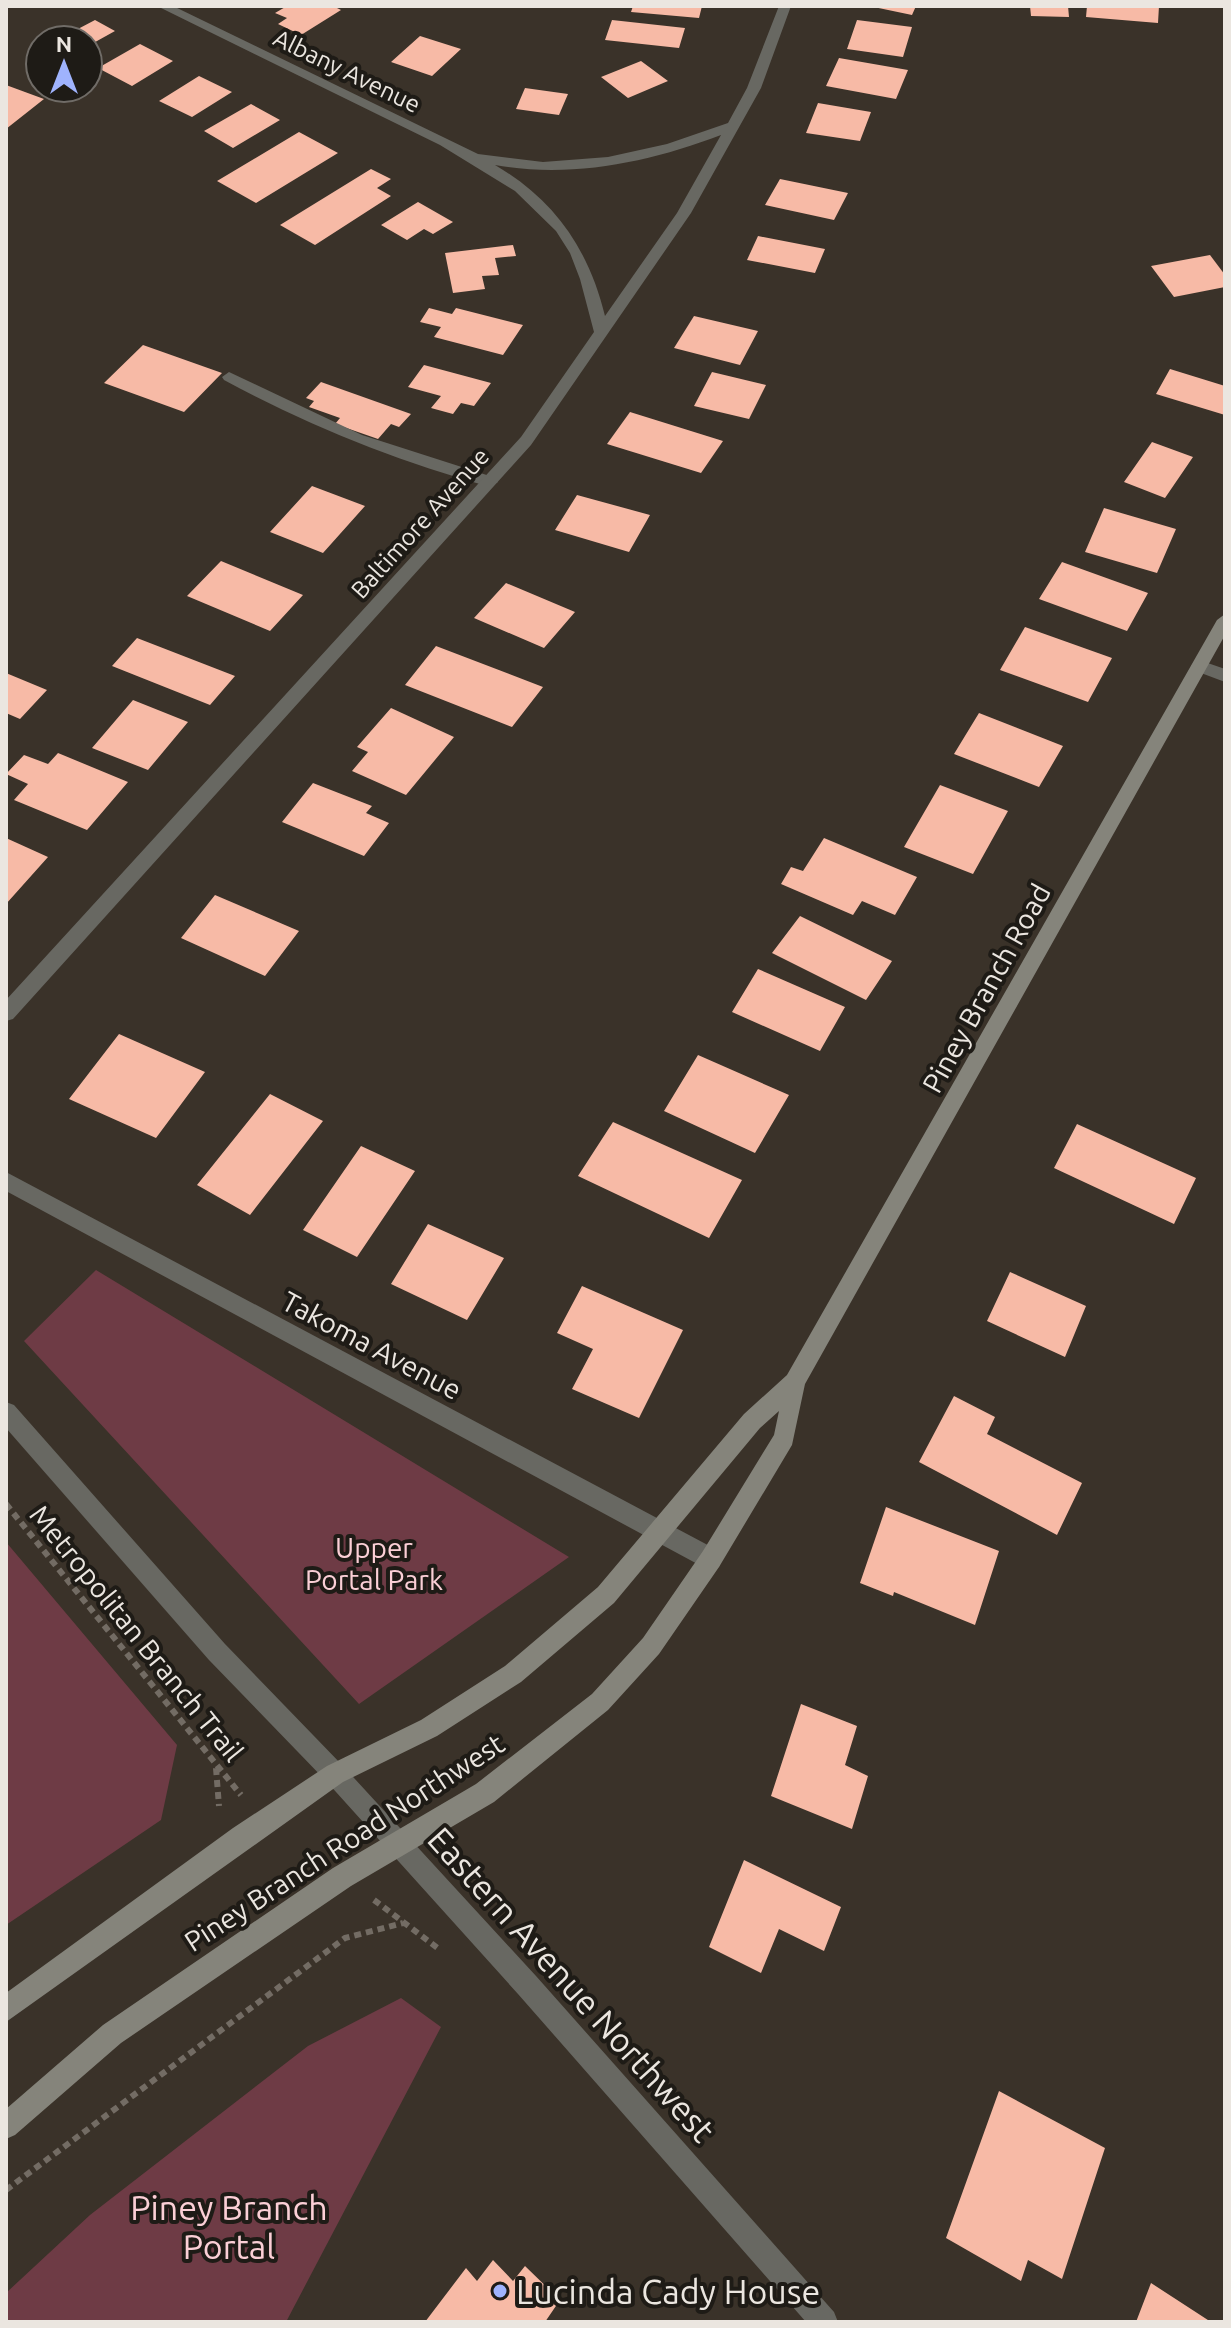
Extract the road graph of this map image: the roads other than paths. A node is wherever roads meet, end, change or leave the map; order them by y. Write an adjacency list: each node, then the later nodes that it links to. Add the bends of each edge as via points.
1 (163, 6): 4 (street, Albany Avenue)
2 (785, 6): 3 (street, Baltimore Avenue, via 754,88)
3 (732, 126): 4 (street, Albany Avenue, via 685,143 590,162 544,166); 5 (street, Baltimore Avenue, via 684,213)
4 (469, 155): 5 (street, Albany Avenue, via 560,226 589,278)
5 (602, 335): 7 (street, Baltimore Avenue)
6 (229, 377): 7 (street, via 357,439)
7 (490, 482): 11 (street, Baltimore Avenue)
8 (1225, 620): 9 (main road, Piney Branch Road)
9 (1199, 666): 10 (street); 13 (main road, Piney Branch Road)
10 (1225, 676)
11 (6, 1013)
12 (6, 1181): 15 (street, Takoma Avenue)
13 (795, 1382): 15 (main road, Piney Branch Road Northwest, via 752,1421); 16 (main road, Piney Branch Road Northwest, via 784,1438)
14 (6, 1412): 17 (street, Eastern Avenue Northwest, via 217,1652)
15 (661, 1532): 16 (street, Takoma Avenue); 17 (main road, Piney Branch Road Northwest, via 606,1595 513,1674 429,1728)
16 (711, 1559): 18 (main road, Piney Branch Road Northwest, via 651,1646 600,1702 485,1793)
17 (335, 1774): 18 (street, Eastern Avenue Northwest); 19 (main road, Piney Branch Road Northwest)
18 (398, 1843): 20 (main road, Piney Branch Road Northwest, via 112,2034); 21 (street, Eastern Avenue Northwest)
19 (6, 2009)
20 (6, 2126)
21 (824, 2322)

